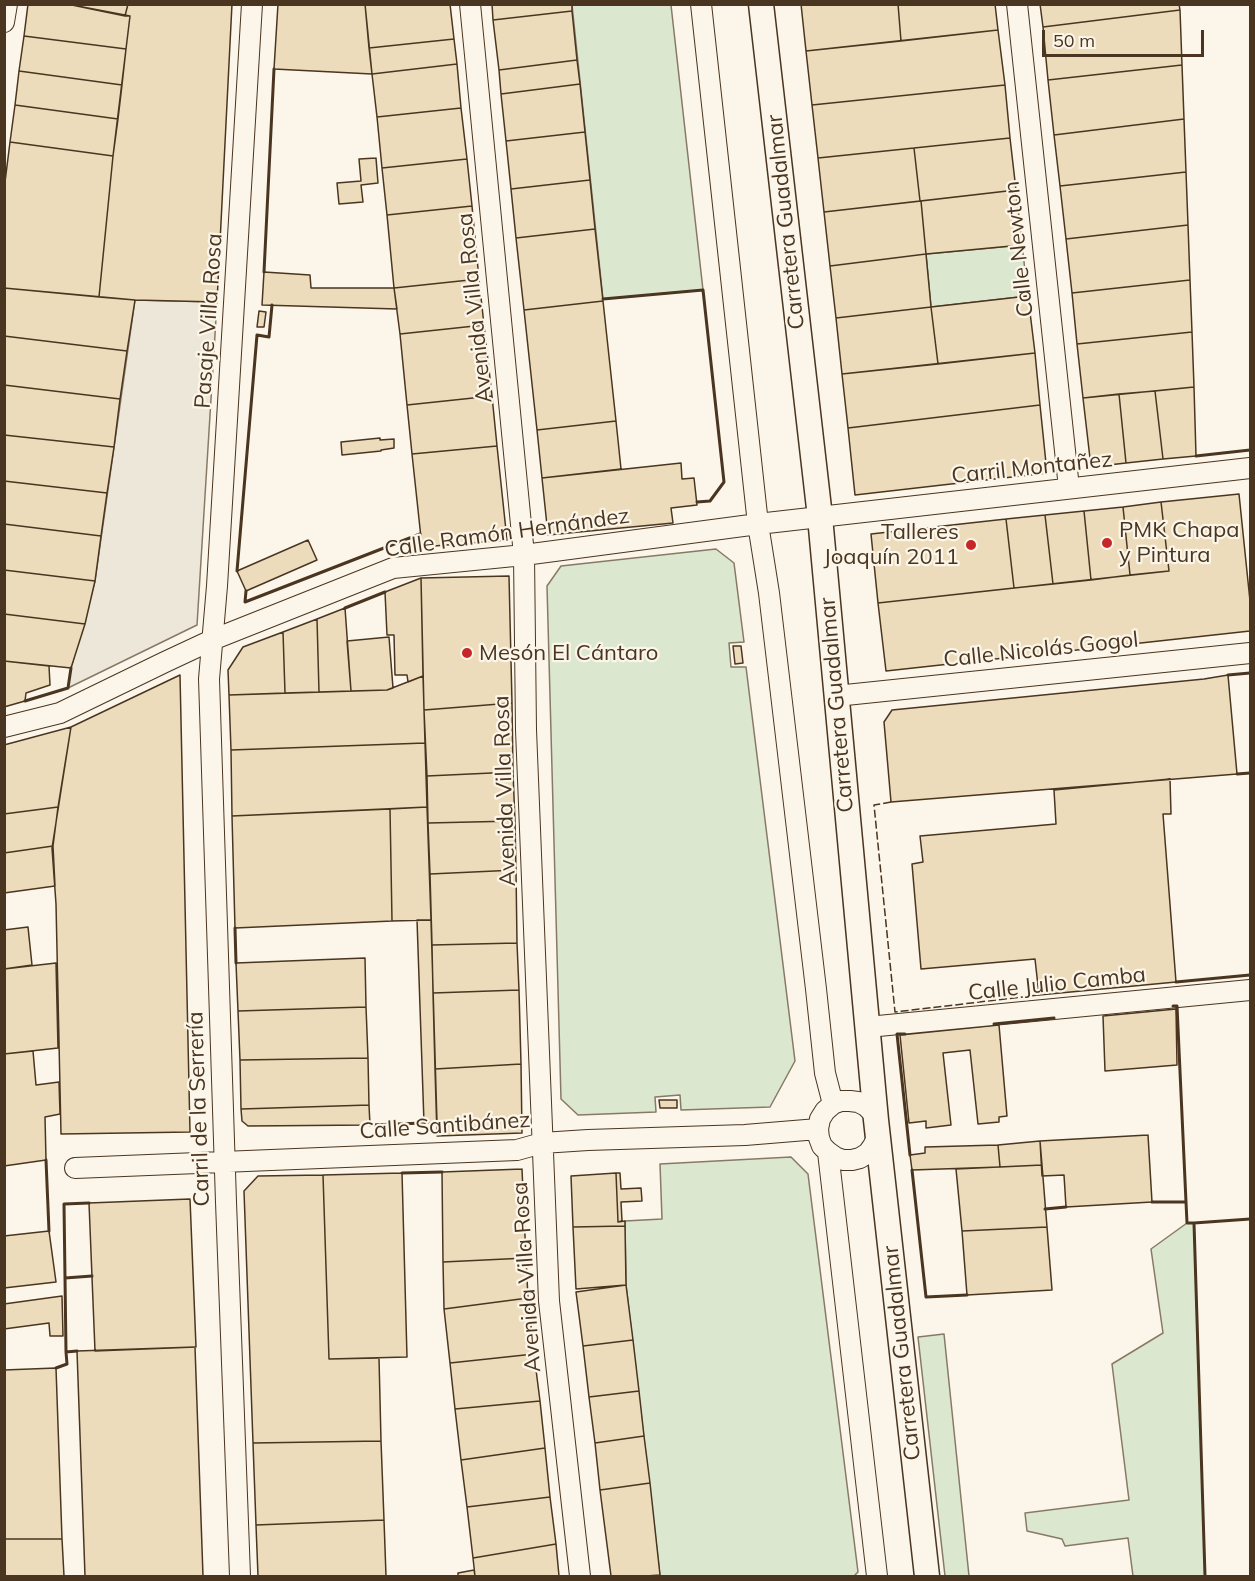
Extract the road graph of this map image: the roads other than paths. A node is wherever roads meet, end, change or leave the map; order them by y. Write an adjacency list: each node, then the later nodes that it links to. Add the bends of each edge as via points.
1 (7, 4): 7 (street)
2 (252, 4): 13 (street, Pasaje Villa Rosa)
3 (470, 4): 12 (street, Avenida Villa Rosa)
4 (701, 4): 11 (street)
5 (761, 4): 10 (street, Carretera Guadalmar)
6 (1017, 4): 9 (street, Calle Newton)
7 (4, 22)
8 (1251, 468): 9 (street, Carril Montañez)
9 (1069, 488): 10 (street, Carril Montañez)
10 (820, 517): 11 (street, Calle Ramón Hernández); 15 (street, Carretera Guadalmar)
11 (758, 524): 12 (street, Calle Ramón Hernández); 19 (street, via 825,1073)
12 (524, 555): 13 (street, Calle Ramón Hernández, via 393,568); 22 (street, Avenida Villa Rosa, via 526,730)
13 (212, 640): 16 (street, Calle Ramón Hernández, via 60,714); 24 (street, Carril de la Serrería, via 209,679)
14 (1251, 652): 15 (street, Calle Nicolás Gogol)
15 (836, 696): 18 (street, Carretera Guadalmar)
16 (4, 727)
17 (1251, 990): 18 (street, Calle Julio Camba)
18 (868, 1027): 20 (street, Carretera Guadalmar)
19 (833, 1104): 20 (street, via 858,1102 872,1112); 21 (street, via 820,1119)
20 (877, 1125): 23 (street, via 873,1146 860,1158 843,1160); 29 (street, Carretera Guadalmar)
21 (818, 1129): 22 (street, Calle Santibánez); 23 (street, via 822,1146)
22 (542, 1143): 24 (street, Calle Santibánez, via 517,1150); 27 (street, Avenida Villa Rosa, via 549,1301)
23 (828, 1152): 28 (street)
24 (225, 1163): 25 (street, Calle Santibánez); 26 (street, Carril de la Serrería)
25 (75, 1168)
26 (240, 1576)
27 (580, 1576)
28 (878, 1576)
29 (927, 1576)

